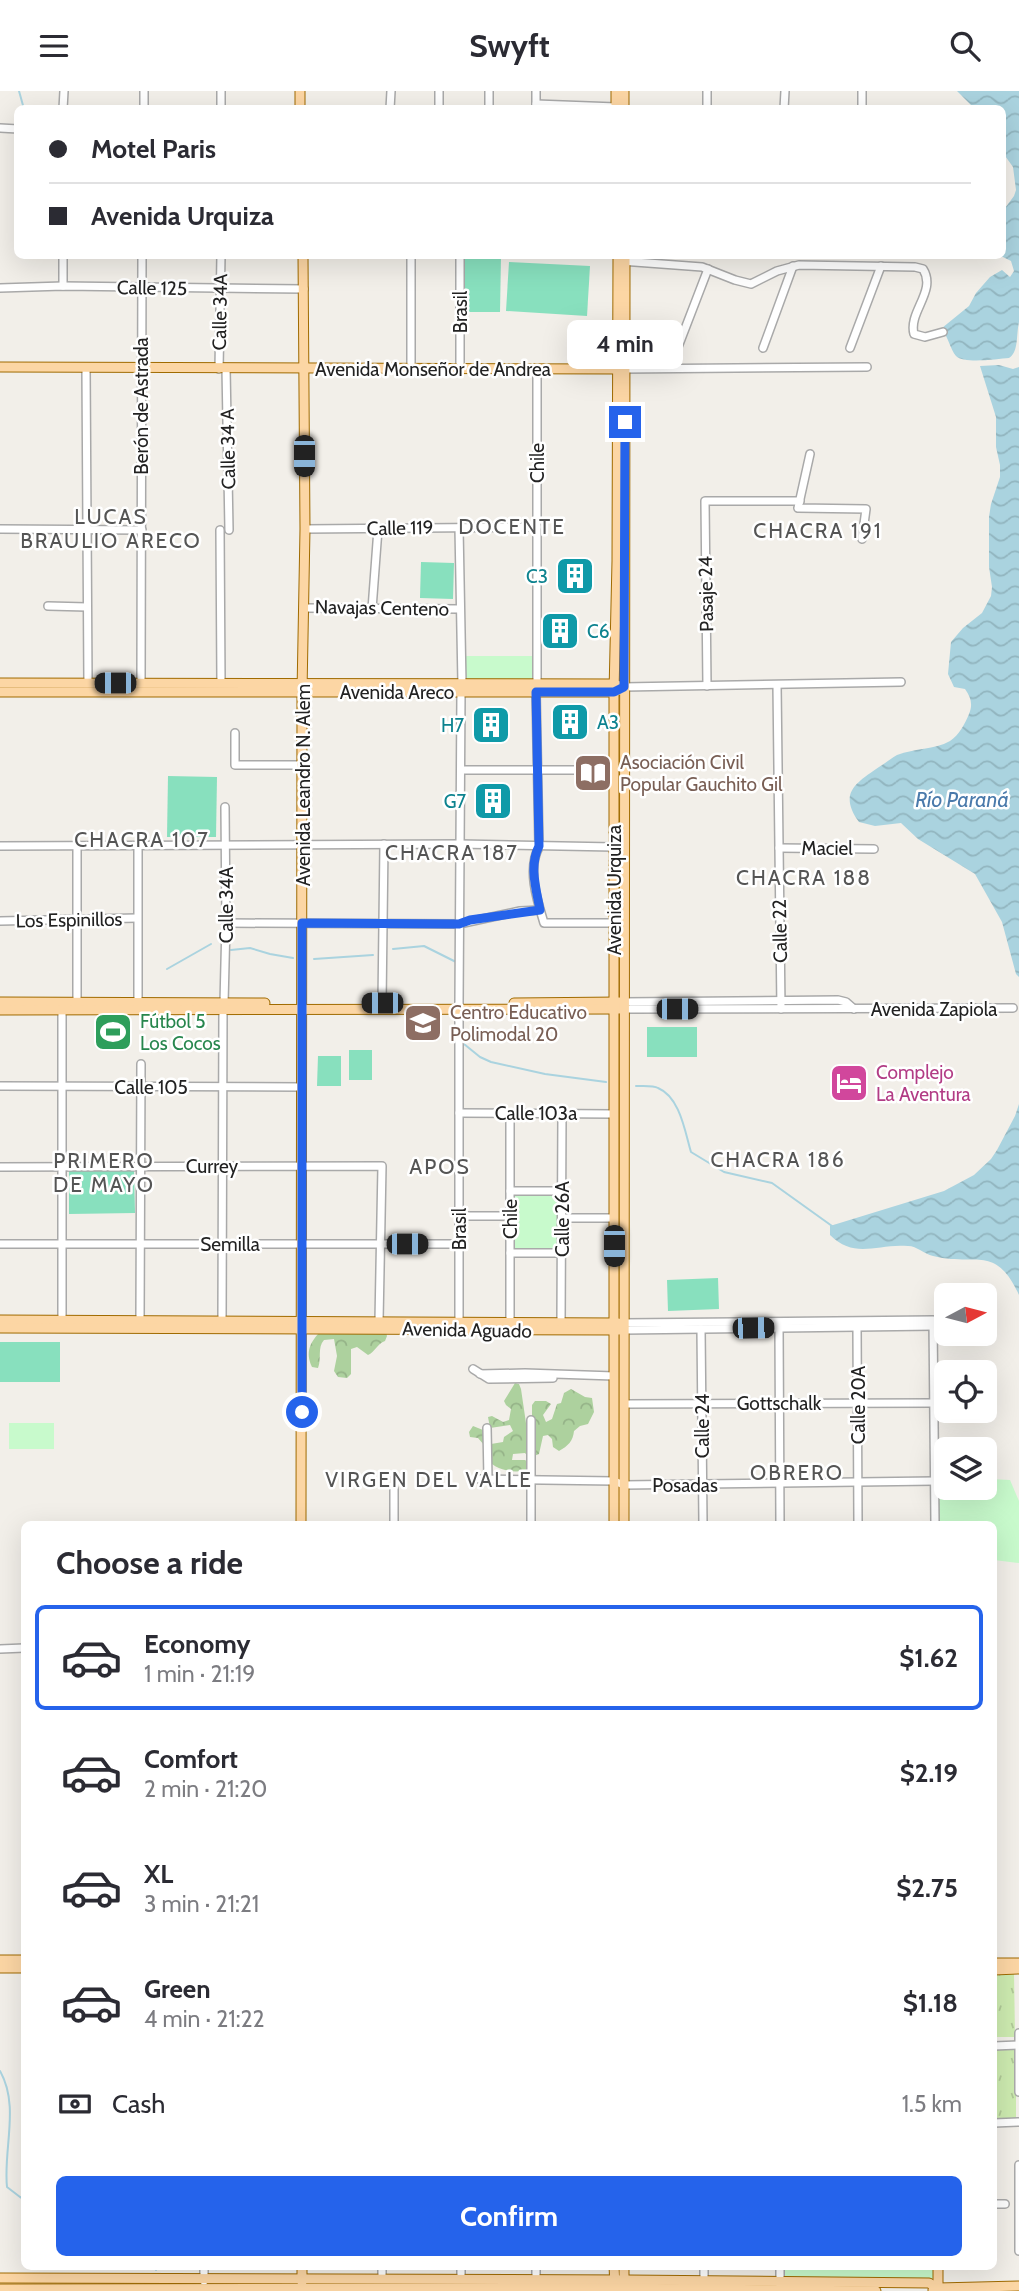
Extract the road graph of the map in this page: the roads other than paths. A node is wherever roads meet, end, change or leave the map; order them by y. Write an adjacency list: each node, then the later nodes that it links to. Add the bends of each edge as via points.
1 (63, 259): 12 (street)
2 (142, 259): 13 (street, Berón de Astrada)
3 (221, 259): 15 (street, Calle 34A)
4 (303, 259): 16 (main road, Avenida Leandro N. Alem)
5 (411, 259): 27 (street)
6 (460, 259): 28 (street, Brasil)
7 (621, 259): 30 (main road, Avenida Urquiza)
8 (631, 259): 11 (street)
9 (793, 266): 10 (street); 11 (street, via 751,283); 19 (street)
10 (881, 266): 17 (street, via 923,269 927,285 912,330 917,336); 20 (street)
11 (708, 269): 18 (street)
12 (63, 286): 13 (street, Calle 125); 14 (street, Calle 125)
13 (141, 287): 15 (street, Calle 125); 21 (street, Berón de Astrada)
14 (0, 288)
15 (220, 289): 16 (street, Calle 125); 25 (street, Calle 34A)
16 (304, 289): 26 (main road, Avenida Leandro N. Alem)
17 (943, 333)
18 (678, 347)
19 (763, 348)
20 (850, 348)
21 (141, 366): 24 (main road, Avenida Monseñor de Andrea); 25 (main road, Avenida Monseñor de Andrea); 39 (street, Berón de Astrada)
22 (0, 367): 24 (main road, Avenida Monseñor de Andrea)
23 (867, 367): 30 (street, Avenida Monseñor de Andrea)
24 (86, 368): 36 (street)
25 (223, 368): 26 (main road, Avenida Monseñor de Andrea); 41 (street, Calle 34 A)
26 (304, 368): 27 (main road, Avenida Monseñor de Andrea); 37 (main road, Avenida Leandro N. Alem)
27 (411, 369): 28 (main road, Avenida Monseñor de Andrea)
28 (460, 369): 29 (main road, Avenida Monseñor de Andrea)
29 (537, 369): 30 (main road, Avenida Monseñor de Andrea); 33 (street, Chile)
30 (621, 369): 55 (main road, Avenida Urquiza); 59 (main road, Avenida Urquiza)
31 (810, 454): 32 (street)
32 (799, 505): 42 (street, via 866,509); 54 (street, Pasaje 24, via 705,501)
33 (537, 527): 34 (street, Calle 119); 58 (street, Chile)
34 (459, 528): 38 (street, Calle 119); 47 (street, Brasil)
35 (0, 529): 36 (street)
36 (87, 529): 39 (street); 44 (street)
37 (305, 529): 38 (street, Calle 119); 45 (main road, Avenida Leandro N. Alem)
38 (378, 529): 46 (street)
39 (142, 530): 51 (street, Berón de Astrada)
40 (220, 530): 52 (street)
41 (229, 530)
42 (862, 539)
43 (48, 606): 44 (street)
44 (87, 607): 50 (street)
45 (304, 608): 46 (street, Navajas Centeno); 56 (main road, Avenida Leandro N. Alem)
46 (372, 609): 47 (street, Navajas Centeno)
47 (460, 609): 57 (street, Brasil)
48 (901, 682): 53 (street, Avenida Areco)
49 (0, 683): 50 (main road, Avenida Areco)
50 (88, 683): 51 (main road, Avenida Areco)
51 (141, 683): 52 (main road, Avenida Areco)
52 (221, 683): 56 (main road, Avenida Areco)
53 (777, 685): 54 (street, Avenida Areco); 76 (street, Calle 22)
54 (707, 686): 55 (street, Avenida Areco)
55 (624, 687): 59 (main road, Avenida Areco); 95 (main road, Avenida Urquiza)
56 (303, 688): 57 (main road, Avenida Areco); 60 (main road, Avenida Areco); 62 (main road, Avenida Leandro N. Alem)
57 (462, 688): 58 (main road, Avenida Areco); 63 (street, Brasil)
58 (537, 688): 59 (main road, Avenida Areco); 64 (street, Chile)
59 (614, 688): 65 (main road, Avenida Urquiza)
60 (0, 692)
61 (235, 733): 62 (street, via 235,765)
62 (302, 765): 70 (main road, Avenida Leandro N. Alem)
63 (460, 770): 64 (street); 67 (street, Brasil)
64 (538, 770): 65 (street); 74 (street, Chile)
65 (614, 770): 75 (main road, Avenida Urquiza)
66 (225, 807): 69 (street, Calle 34A)
67 (460, 844): 71 (street); 74 (street); 86 (street, Brasil)
68 (138, 845): 69 (street); 73 (street); 79 (street)
69 (226, 845): 70 (street); 82 (street, Calle 34A)
70 (302, 845): 71 (street); 83 (main road, Avenida Leandro N. Alem)
71 (384, 845): 85 (street)
72 (0, 846): 73 (street)
73 (76, 846): 80 (street)
74 (539, 846): 75 (street); 78 (street, Chile, via 533,857)
75 (614, 847): 84 (main road, Avenida Urquiza)
76 (779, 848): 77 (street, Maciel); 91 (street, Calle 22)
77 (874, 849)
78 (540, 910): 84 (street, Chile, via 544,923); 86 (street)
79 (137, 918): 80 (street, Los Espinillos); 90 (street)
80 (76, 919): 81 (street, Los Espinillos); 88 (street)
81 (0, 921)
82 (226, 923): 83 (street); 92 (street, Calle 34A)
83 (302, 923): 85 (street); 93 (main road, Avenida Leandro N. Alem)
84 (614, 923): 95 (main road, Avenida Urquiza)
85 (383, 924): 86 (street); 89 (street)
86 (459, 924): 94 (street, Brasil)
87 (0, 1002): 88 (main road, Avenida Zapiola)
88 (76, 1002): 90 (main road, Avenida Zapiola)
89 (382, 1003): 93 (main road, Avenida Zapiola); 94 (main road, Avenida Zapiola)
90 (138, 1005): 92 (main road, Avenida Zapiola); 97 (main road, Avenida Zapiola)
91 (781, 1005): 95 (street, Avenida Zapiola); 96 (street, Avenida Zapiola, via 838,1000 855,1009)
92 (224, 1006): 93 (main road, Avenida Zapiola); 103 (street, Calle 34A)
93 (303, 1006): 94 (main road, Avenida Zapiola); 104 (main road, Avenida Leandro N. Alem)
94 (459, 1006): 95 (main road, Avenida Zapiola); 105 (street, Brasil)
95 (619, 1006): 108 (main road, Avenida Urquiza); 139 (main road, Avenida Urquiza)
96 (1013, 1008)
97 (62, 1009): 98 (main road, Avenida Zapiola); 101 (street)
98 (0, 1010)
99 (141, 1064): 102 (street)
100 (0, 1086): 101 (street, Calle 105)
101 (63, 1086): 102 (street, Calle 105); 113 (street)
102 (142, 1087): 103 (street, Calle 105); 109 (street)
103 (223, 1087): 104 (street, Calle 105); 110 (street, Calle 34A)
104 (302, 1087): 111 (main road, Avenida Leandro N. Alem)
105 (459, 1113): 106 (street, Calle 103a); 116 (street, Brasil)
106 (510, 1113): 107 (street, Calle 103a); 114 (street, Chile)
107 (562, 1113): 108 (street, Calle 103a); 115 (street, Calle 26A)
108 (614, 1114): 119 (main road, Avenida Urquiza)
109 (141, 1166): 110 (street, Currey); 113 (street, Currey); 122 (street)
110 (223, 1166): 111 (street, Currey); 123 (street, Calle 34A)
111 (302, 1166): 124 (main road, Avenida Leandro N. Alem); 125 (street, Currey, via 382,1166)
112 (0, 1167): 113 (street, Currey)
113 (62, 1167): 121 (street)
114 (510, 1191): 115 (street); 117 (street, Chile)
115 (562, 1191): 118 (street, Calle 26A)
116 (459, 1216): 117 (street); 126 (street, Brasil)
117 (510, 1216): 127 (street, Chile)
118 (562, 1218): 119 (street); 128 (street, Calle 26A)
119 (614, 1218): 139 (main road, Avenida Urquiza)
120 (0, 1244): 121 (street, Semilla)
121 (62, 1244): 122 (street, Semilla); 130 (street)
122 (141, 1244): 123 (street, Semilla); 131 (street)
123 (223, 1244): 124 (street, Semilla); 133 (street, Calle 34A)
124 (302, 1244): 125 (street, Semilla); 137 (main road, Avenida Leandro N. Alem)
125 (380, 1244): 126 (street, Semilla); 132 (street)
126 (459, 1244): 134 (street, Brasil)
127 (510, 1253): 128 (street); 135 (street, Chile)
128 (562, 1253): 136 (street, Calle 26A)
129 (0, 1320): 130 (main road, Avenida Aguado)
130 (62, 1320): 131 (main road, Avenida Aguado)
131 (140, 1321): 133 (main road, Avenida Aguado)
132 (379, 1321): 134 (main road, Avenida Aguado); 137 (main road, Avenida Aguado)
133 (222, 1322): 137 (main road, Avenida Aguado)
134 (459, 1323): 135 (main road, Avenida Aguado)
135 (510, 1324): 136 (main road, Avenida Aguado)
136 (561, 1324): 139 (main road, Avenida Aguado)
137 (302, 1325): 139 (main road, Avenida Aguado); 141 (main road, Avenida Aguado); 164 (main road, Avenida Leandro N. Alem)
138 (934, 1326): 139 (street, Avenida Aguado); 140 (street, Avenida Aguado)
139 (619, 1327): 143 (street, Avenida Aguado); 145 (main road, Avenida Urquiza); 149 (main road, Avenida Urquiza)
140 (857, 1327): 142 (street, Avenida Aguado); 147 (street, Calle 20A)
141 (0, 1328)
142 (779, 1328): 143 (street, Avenida Aguado); 146 (street)
143 (701, 1329): 150 (street, Calle 24)
144 (473, 1369): 145 (street, via 480,1374)
145 (614, 1375): 156 (main road, Avenida Urquiza)
146 (779, 1403): 147 (street, Gottschalk); 150 (street, Gottschalk); 159 (street)
147 (858, 1403): 148 (street, Gottschalk); 158 (street, Calle 20A)
148 (934, 1403)
149 (624, 1404): 150 (street, Gottschalk); 160 (main road, Avenida Urquiza)
150 (702, 1404): 161 (street, Calle 24)
151 (531, 1420): 155 (street)
152 (487, 1428): 154 (street)
153 (479, 1479): 154 (street, Posadas)
154 (488, 1479): 155 (street, Posadas)
155 (531, 1479): 156 (street, Posadas); 166 (street)
156 (614, 1481): 160 (street, Posadas); 167 (main road, Avenida Urquiza)
157 (934, 1481): 158 (street, Posadas)
158 (858, 1483): 159 (street, Posadas); 171 (street, Calle 20A)
159 (780, 1484): 161 (street, Posadas); 170 (street)
160 (624, 1485): 161 (street, Posadas); 168 (main road, Avenida Urquiza)
161 (702, 1485): 169 (street, Calle 24)
162 (394, 1489): 165 (street)
163 (935, 1500): 172 (street)
164 (301, 1521)
165 (394, 1521)
166 (531, 1521)
167 (614, 1521)
168 (624, 1521)
169 (703, 1521)
170 (780, 1521)
171 (858, 1521)
172 (935, 1521)
173 (21, 1648): 174 (street)
174 (0, 1649)
175 (0, 1960): 176 (main road)
176 (21, 1960)
177 (997, 1963): 178 (main road)
178 (1019, 1963)
179 (0, 1968): 180 (main road)
180 (21, 1968)
181 (1019, 1969): 182 (main road)
182 (997, 1970)
183 (1019, 2033): 184 (street)
184 (1019, 2045): 185 (street); 186 (street)
185 (997, 2046)
186 (1019, 2092)
187 (1019, 2122): 188 (street)
188 (997, 2123)
189 (1019, 2165): 190 (street)
190 (1019, 2200): 193 (street)
191 (997, 2204): 192 (street)
192 (1005, 2204)
193 (1019, 2251)
194 (204, 2270): 204 (street)
195 (382, 2270): 201 (street)
196 (461, 2270): 202 (street)
197 (536, 2270): 203 (street)
198 (704, 2270): 205 (street)
199 (938, 2270): 214 (main road)
200 (0, 2278): 204 (main road)
201 (382, 2279): 202 (main road); 207 (main road)
202 (461, 2279): 203 (main road)
203 (536, 2279): 208 (main road)
204 (204, 2284): 207 (main road); 212 (main road); 213 (main road)
205 (704, 2285): 206 (main road); 208 (main road)
206 (780, 2285): 214 (main road, via 929,2283); 215 (main road)
207 (299, 2286): 208 (main road); 213 (main road)
208 (620, 2286)
209 (0, 2289): 211 (main road)
210 (1019, 2289): 214 (main road)
211 (61, 2290): 212 (main road)
212 (140, 2290)
213 (217, 2290)
214 (936, 2290)
215 (876, 2291)

